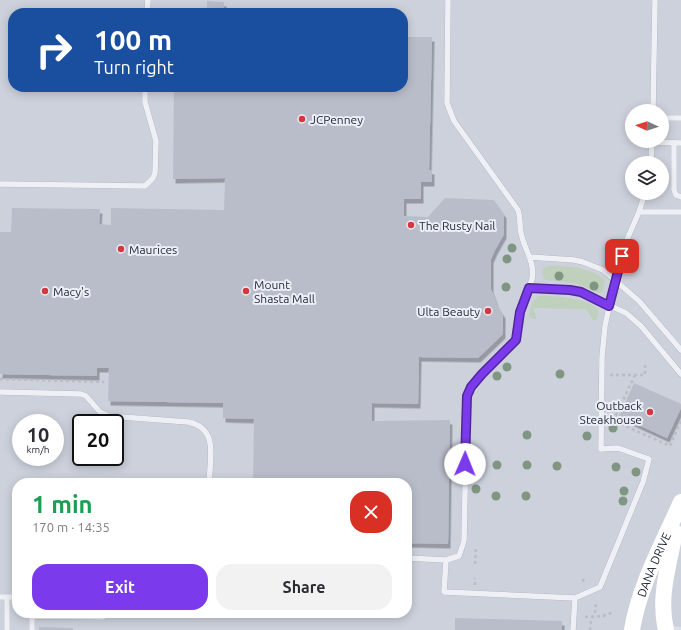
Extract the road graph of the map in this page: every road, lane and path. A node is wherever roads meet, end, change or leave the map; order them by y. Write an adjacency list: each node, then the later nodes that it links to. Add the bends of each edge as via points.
1 (448, 0): 15 (lane, via 448,108 458,127 516,208 520,217 522,238)
2 (655, 0): 4 (lane)
3 (145, 92): 10 (lane, via 156,141 155,173 145,186)
4 (653, 104)
5 (669, 118): 6 (lane)
6 (681, 118)
7 (669, 142): 8 (lane)
8 (674, 142): 9 (lane); 11 (lane, via 674,190 676,195)
9 (681, 143)
10 (0, 184)
11 (681, 197)
12 (643, 200): 13 (lane)
13 (639, 212): 14 (lane); 16 (lane, via 625,244)
14 (681, 212)
15 (530, 258): 16 (lane, via 583,262 603,270); 17 (lane, via 533,273)
16 (615, 280): 18 (lane); 19 (lane, via 649,311)
17 (529, 288): 18 (lane, via 581,292); 34 (lane, via 520,312 516,340 482,374 467,396 464,541 458,556)
18 (609, 306): 21 (lane, via 626,313 641,326); 41 (lane, via 603,339 601,449 618,448 649,459 643,482 600,587)
19 (681, 350)
20 (645, 365): 23 (path, via 645,375)
21 (681, 374)
22 (610, 375): 23 (path)
23 (634, 375): 28 (path)
24 (0, 380): 25 (path)
25 (104, 382)
26 (0, 392): 30 (lane, via 81,394 108,416 196,424 205,430 210,440)
27 (610, 419): 28 (path)
28 (613, 421): 29 (path, via 670,446)
29 (681, 421)
30 (209, 478)
31 (681, 503): 51 (main road, DANA DRIVE, via 644,586); 52 (main road, via 663,595)
32 (476, 547): 35 (path)
33 (412, 558): 34 (lane)
34 (446, 560): 41 (lane, via 444,592)
35 (475, 564)
36 (475, 578): 37 (path)
37 (475, 587)
38 (0, 597): 39 (lane)
39 (7, 597): 40 (lane); 47 (lane)
40 (12, 597)
41 (575, 598): 49 (lane)
42 (596, 602): 45 (path)
43 (614, 612): 45 (path)
44 (585, 617): 45 (path)
45 (593, 617): 50 (path)
46 (32, 618): 48 (lane)
47 (7, 630)
48 (32, 630)
49 (573, 630)
50 (590, 630)
51 (632, 630)
52 (666, 630)

